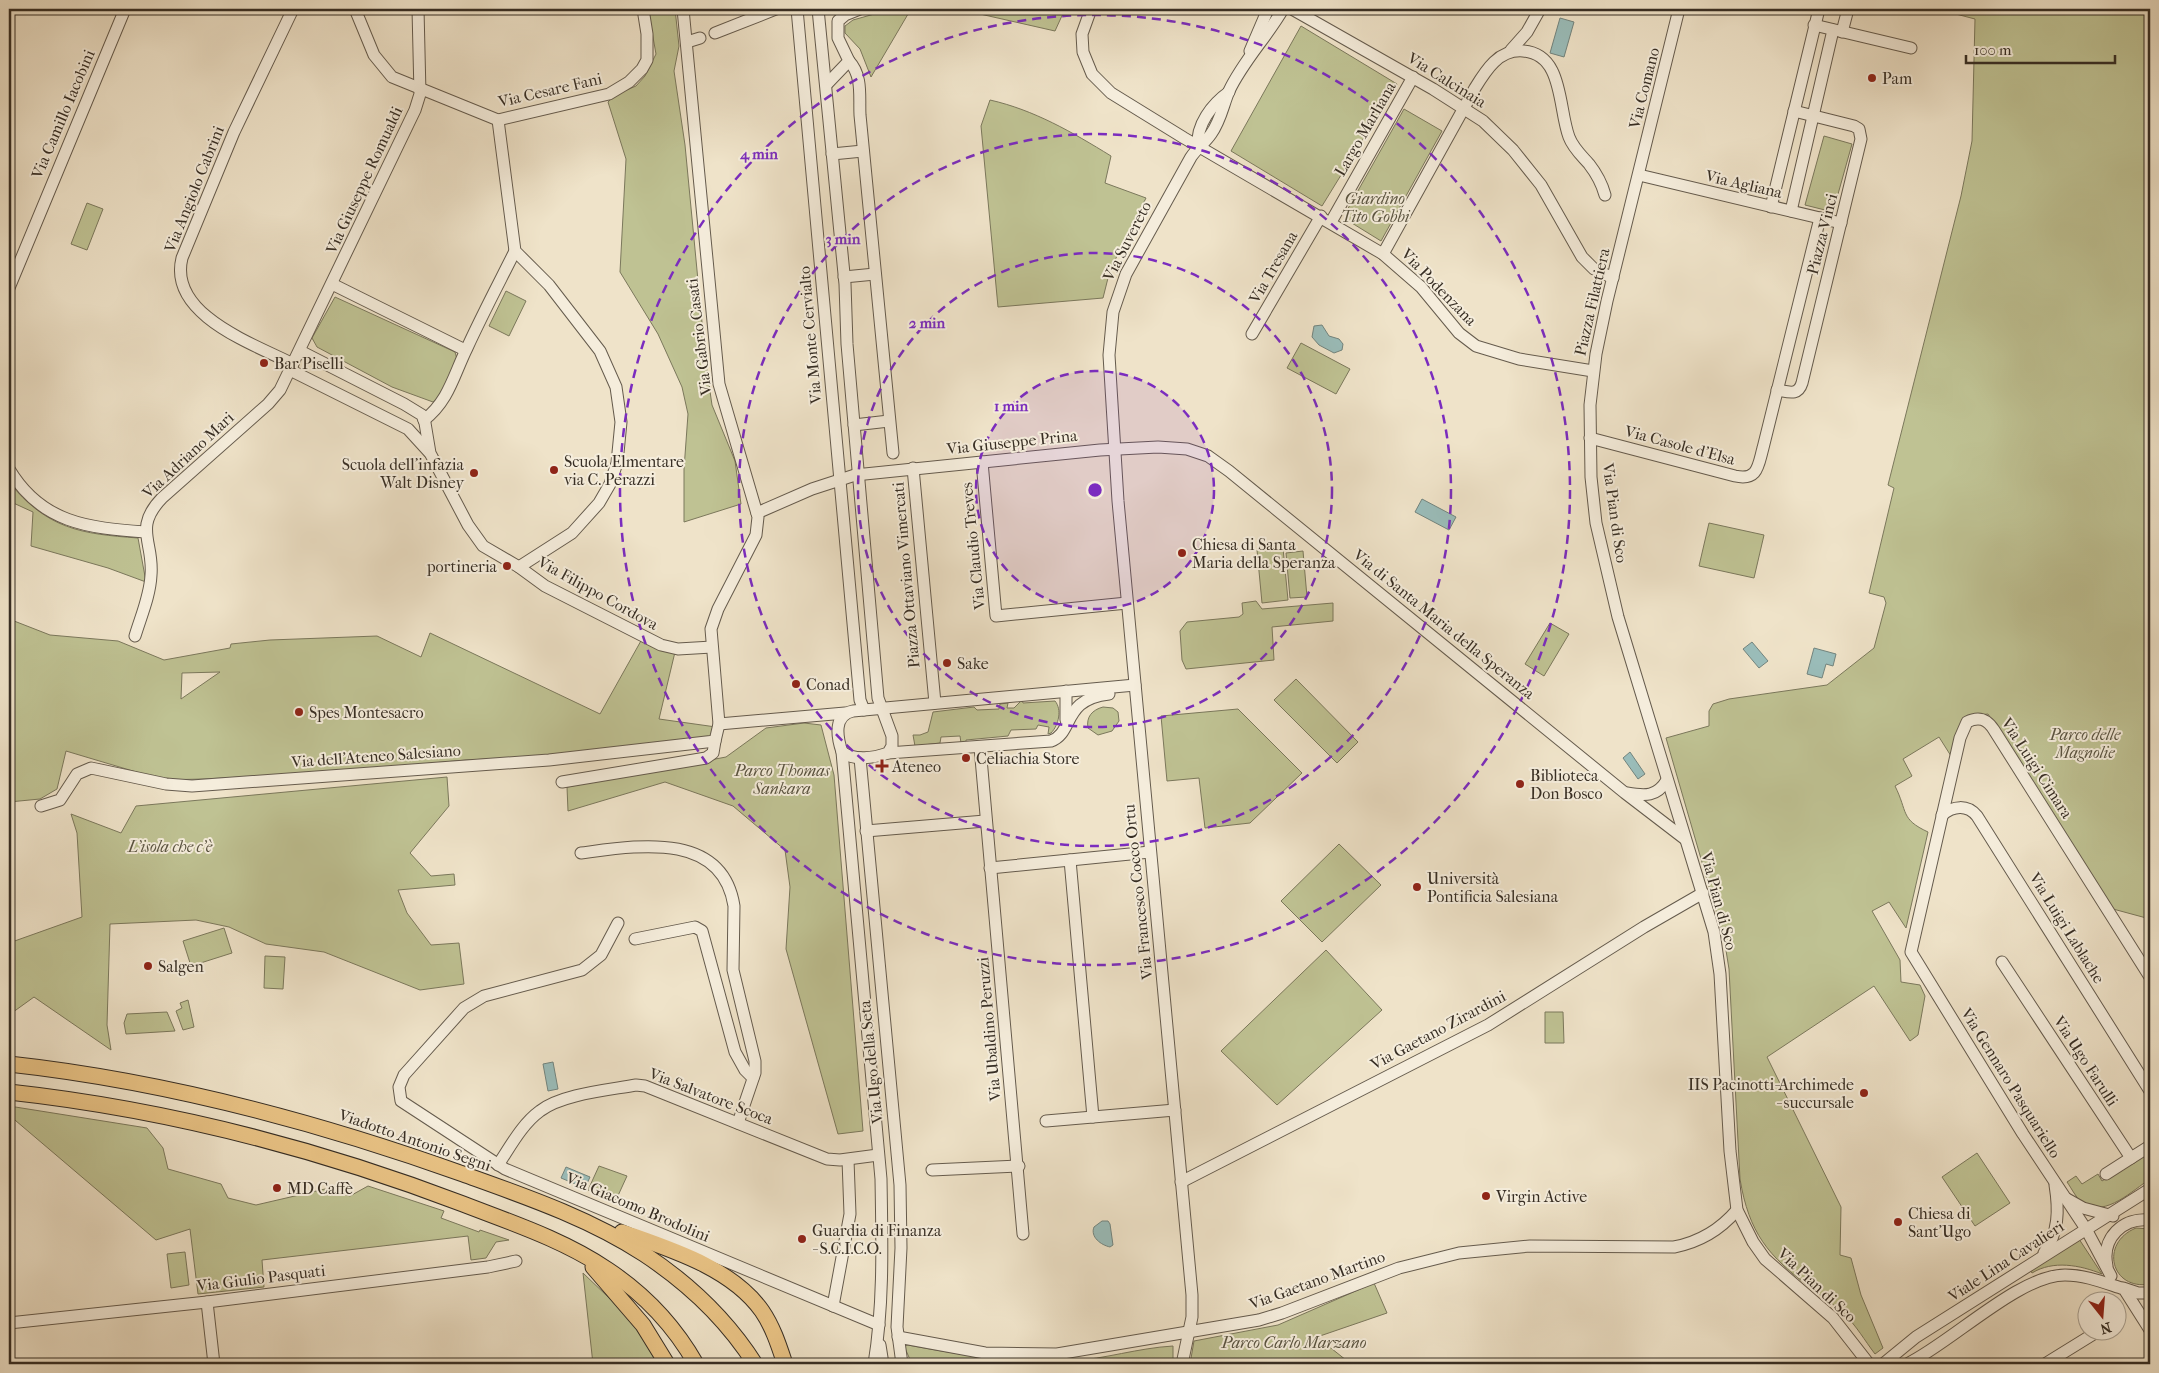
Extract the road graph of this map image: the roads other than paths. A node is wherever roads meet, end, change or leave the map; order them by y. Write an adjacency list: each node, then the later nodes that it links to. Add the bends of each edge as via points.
1 (125, 9): 51 (street, Via Camillo Iacobini)
2 (293, 9): 56 (street, Via Angiolo Cabrini, via 234,132 182,258 180,271 188,298 210,320)
3 (355, 9): 30 (street, via 380,64 397,80)
4 (418, 9): 30 (street)
5 (643, 9): 34 (street, Via Cesare Fani, via 647,60 629,82 609,94)
6 (683, 9): 23 (street, Via Gabrio Casati)
7 (776, 9): 21 (street)
8 (797, 9): 74 (street, Via Monte Cervialto)
9 (818, 9): 29 (street)
10 (860, 9): 26 (street, via 842,16 837,26 838,38)
11 (1091, 9): 35 (street, Via Podenzana, via 1083,29 1082,45 1097,80 1117,97)
12 (1268, 9): 27 (street, Via Suvereto)
13 (1283, 9): 27 (street, Via Suvereto)
14 (1292, 9): 28 (street, Via Calcinaia)
15 (1540, 9): 25 (street, via 1527,32)
16 (1680, 9): 38 (street, Via Comano)
17 (1819, 9): 19 (street)
18 (1848, 9): 20 (street)
19 (1814, 25): 20 (street); 32 (street)
20 (1838, 31): 24 (street); 33 (street)
21 (715, 33)
22 (700, 38): 23 (street)
23 (686, 42): 75 (street, Via Gabrio Casati, via 719,384)
24 (1911, 48)
25 (1511, 50): 31 (street, via 1492,63); 39 (street, via 1534,52 1549,66 1556,82 1569,139 1590,166)
26 (850, 61): 29 (street); 36 (street, via 858,78)
27 (1246, 62): 35 (street, Via Suvereto, via 1229,92 1211,108 1199,132)
28 (1413, 77): 31 (street, Via Calcinaia); 43 (street, Largo Marliana)
29 (826, 85): 37 (street)
30 (420, 88): 34 (street, Via Cesare Fani); 50 (street, Via Giuseppe Romualdi, via 415,110)
31 (1464, 107): 46 (street); 49 (street, Via Calcinaia, via 1483,121 1528,167 1554,205 1582,258 1594,269)
32 (1794, 111): 33 (street, Piazza Vinci); 40 (street)
33 (1813, 115): 41 (street); 44 (street, Piazza Vinci, via 1854,126 1861,135)
34 (498, 120): 45 (street)
35 (1198, 146): 43 (street, Via Podenzana); 66 (street, Via Suvereto, via 1129,266 1114,306 1109,355)
36 (864, 151): 37 (street); 47 (street)
37 (832, 154): 48 (street)
38 (1639, 175): 40 (street, Via Agliana); 49 (street, Piazza Filattiera)
39 (1605, 194)
40 (1771, 207): 41 (street, Via Agliana)
41 (1791, 212): 42 (street, Via Agliana)
42 (1820, 218): 44 (street, Via Agliana); 59 (street, Piazza Vinci)
43 (1326, 219): 46 (street, Via Podenzana); 52 (street, Via Tresana)
44 (1841, 223): 59 (street, Piazza Vinci, via 1801,387 1794,392)
45 (515, 251): 53 (street); 77 (street, via 549,285 600,351 616,387 622,430 613,477 593,511 572,533)
46 (1384, 254): 57 (street, Via Podenzana, via 1421,287 1459,333 1476,346 1519,359)
47 (875, 274): 48 (street); 62 (street)
48 (844, 277): 63 (street)
49 (1613, 278): 57 (street, Piazza Filattiera)
50 (332, 284): 53 (street); 54 (street, Via Giuseppe Romualdi)
51 (9, 288)
52 (1252, 334)
53 (466, 350): 61 (street, via 446,397)
54 (300, 351): 55 (street); 56 (street, Via Adriano Mari)
55 (318, 361): 58 (street, via 309,370); 60 (street)
56 (292, 367): 58 (street, Via Angiolo Cabrini); 76 (street, Via Adriano Mari, via 268,404 155,506)
57 (1592, 371): 65 (street, Piazza Filattiera)
58 (308, 379): 64 (street, Via Angiolo Cabrini)
59 (1777, 390): 71 (street, Piazza Vinci)
60 (412, 409): 61 (street); 64 (street, via 412,418)
61 (424, 420): 68 (street, Via Filippo Cordova)
62 (889, 421): 63 (street); 67 (street)
63 (854, 425): 73 (street)
64 (402, 426): 68 (street, Via Angiolo Cabrini, via 414,433)
65 (1590, 438): 71 (street, Via Casole d'Elsa, via 1743,478 1752,476); 94 (street, Via Pian di Sco, via 1592,496 1603,556)
66 (1115, 449): 69 (street, Via Giuseppe Prina); 78 (street, Via Francesco Cocco Ortu); 96 (street, Via di Santa Maria della Speranza, via 1181,448 1214,460)
67 (893, 452)
68 (430, 453): 77 (street, Via Filippo Cordova, via 478,542)
69 (982, 462): 70 (street, Via Giuseppe Prina); 78 (street, Via Claudio Treves, via 996,616)
70 (913, 468): 73 (street, Piazza Ottaviano Vimercati); 83 (street, Piazza Ottaviano Vimercati)
71 (1758, 468)
72 (9, 469): 76 (street, via 27,492 68,520 94,528)
73 (859, 475): 74 (street, Piazza Ottaviano Vimercati); 84 (street, via 878,698)
74 (840, 479): 75 (street, Piazza Ottaviano Vimercati); 85 (street, via 860,700)
75 (757, 513): 80 (street, Via Gabrio Casati, via 754,538 714,617 710,634)
76 (145, 532): 79 (street, via 151,576)
77 (520, 567): 80 (street, Via Filippo Cordova, via 545,586 661,645 678,649)
78 (1127, 603): 81 (street, Via Francesco Cocco Ortu)
79 (135, 636)
80 (712, 647): 88 (street, Via Gabrio Casati)
81 (1135, 688): 82 (street); 87 (street, via 1088,698); 102 (street, Via Francesco Cocco Ortu)
82 (1066, 691): 83 (street); 87 (street)
83 (935, 703): 84 (street)
84 (883, 708): 85 (street); 92 (street, via 892,736)
85 (864, 710): 86 (street)
86 (846, 713): 88 (street); 91 (street, via 838,729)
87 (1066, 722): 90 (street, via 1059,736 1051,741)
88 (719, 724): 89 (street)
89 (715, 741): 95 (street, via 714,753 706,758); 97 (street, Via dell'Ateneo Salesiano, via 549,760 192,786 166,784 91,768 77,774 60,800)
90 (980, 747): 92 (street); 99 (street, Via Ubaldino Peruzzi)
91 (842, 752): 93 (street); 121 (street, Via Ugo della Seta)
92 (888, 754): 93 (street)
93 (860, 758): 100 (street, Via Ugo della Seta)
94 (1668, 780): 96 (street, via 1660,791 1652,794); 101 (street, Via Pian di Sco)
95 (562, 782)
96 (1625, 793): 101 (street, Via di Santa Maria della Speranza)
97 (40, 806)
98 (1942, 815): 109 (street, Via Luigi Cimara); 111 (street, Via Luigi Cimara, via 1964,726 1971,720 1983,719 1994,730); 114 (street, Via Luigi Lablache, via 1950,809 1962,807 1972,810 1977,816)
99 (986, 821): 100 (street); 105 (street, Via Ubaldino Peruzzi)
100 (866, 831): 151 (street, Via Ugo della Seta, via 900,1185)
101 (1685, 840): 106 (street, Via Pian di Sco)
102 (1150, 852): 104 (street); 116 (street, Via Francesco Cocco Ortu)
103 (581, 853): 113 (street, via 638,846 666,847 699,856 721,875 734,906 733,970 755,1062)
104 (1070, 860): 105 (street); 117 (street)
105 (990, 868): 125 (street, Via Ubaldino Peruzzi)
106 (1703, 893): 128 (street, Via Gaetano Zirardini, via 1494,1021); 132 (street, Via Pian di Sco, via 1714,932 1720,974 1730,1152)
107 (618, 924): 124 (street, Via Giacomo Brodolini, via 601,955 582,970 484,996 469,1004 400,1083 399,1095 406,1105)
108 (634, 939): 113 (street, via 695,927 702,930 735,1052)
109 (1911, 952): 129 (street, Via Gennaro Pasquariello)
110 (2002, 962): 122 (street, Via Ugo Farulli)
111 (2150, 977)
112 (9, 1064): 134 (main road, Viadotto Antonio Segni, via 177,1090 292,1118 405,1154)
113 (753, 1078): 119 (street)
114 (2150, 1091)
115 (9, 1092): 139 (main road, via 155,1114 279,1142 423,1189)
116 (1175, 1110): 117 (street); 128 (street, Via Francesco Cocco Ortu)
117 (1093, 1117): 118 (street)
118 (1046, 1121)
119 (738, 1123): 123 (street, Via Salvatore Scoca, via 827,1159); 124 (street, Via Salvatore Scoca, via 636,1085 577,1097 545,1108 523,1129)
120 (2150, 1146): 122 (street)
121 (878, 1155): 123 (street, Via Salvatore Scoca); 149 (street, Via Ugo della Seta, via 882,1248)
122 (2131, 1158): 127 (street)
123 (848, 1160): 146 (street, via 850,1214)
124 (498, 1165): 146 (street, Via Giacomo Brodolini)
125 (1019, 1166): 126 (street); 138 (street, Via Ubaldino Peruzzi)
126 (932, 1170)
127 (2106, 1174)
128 (1182, 1182): 150 (street, Via Francesco Cocco Ortu, via 1192,1295)
129 (2055, 1183): 131 (street, Via Gennaro Pasquariello); 140 (street, via 2058,1222 2053,1240)
130 (2150, 1189): 133 (street, Viale Lina Cavalieri)
131 (2065, 1198): 133 (street, via 2083,1208); 137 (street, Via Gennaro Pasquariello)
132 (1737, 1210): 150 (street, Via Gaetano Martino, via 1710,1235 1674,1248 1530,1246 1459,1253 1399,1268 1269,1317); 163 (street, Via Pian di Sco, via 1765,1259 1833,1318)
133 (2109, 1215): 136 (street); 137 (street, Viale Lina Cavalieri)
134 (574, 1218): 157 (main road, Viadotto Antonio Segni, via 647,1256 695,1293 731,1331); 158 (main road, via 628,1235 729,1278 762,1312)
135 (2150, 1220): 136 (street)
136 (2134, 1221): 142 (street, via 2121,1226 2108,1243 2106,1256)
137 (2086, 1229): 140 (street, Viale Lina Cavalieri); 142 (street, Via Gennaro Pasquariello)
138 (1023, 1234)
139 (575, 1251): 153 (main road, via 608,1270 645,1300); 156 (main road, via 599,1273 637,1318)
140 (2042, 1258): 164 (street, Viale Lina Cavalieri, via 1909,1342)
141 (516, 1261): 145 (street, Via Giulio Pasquati)
142 (2111, 1276): 143 (street, Via Gennaro Pasquariello)
143 (2124, 1289): 144 (street, Viale Lina Cavalieri, via 2138,1294); 148 (street); 154 (street, Viale Lina Cavalieri, via 2073,1275 2039,1279)
144 (2150, 1293)
145 (207, 1302): 147 (street, Via Giulio Pasquati); 155 (street)
146 (832, 1306): 149 (street, Via Giacomo Brodolini)
147 (9, 1322)
148 (2150, 1330)
149 (879, 1331): 159 (street); 160 (street)
150 (1189, 1332): 151 (street, Via Gaetano Martino, via 1036,1355 957,1349); 162 (street, Via Francesco Cocco Ortu)
151 (898, 1337): 161 (street, Via Ugo della Seta)
152 (2084, 1340): 166 (street)
153 (692, 1358)
154 (1926, 1360): 165 (street, Viale Lina Cavalieri)
155 (214, 1364)
156 (667, 1364)
157 (755, 1364)
158 (785, 1364)
159 (874, 1364)
160 (883, 1364)
161 (902, 1364)
162 (1182, 1364)
163 (1868, 1364)
164 (1883, 1364)
165 (1907, 1364)
166 (2046, 1364)

